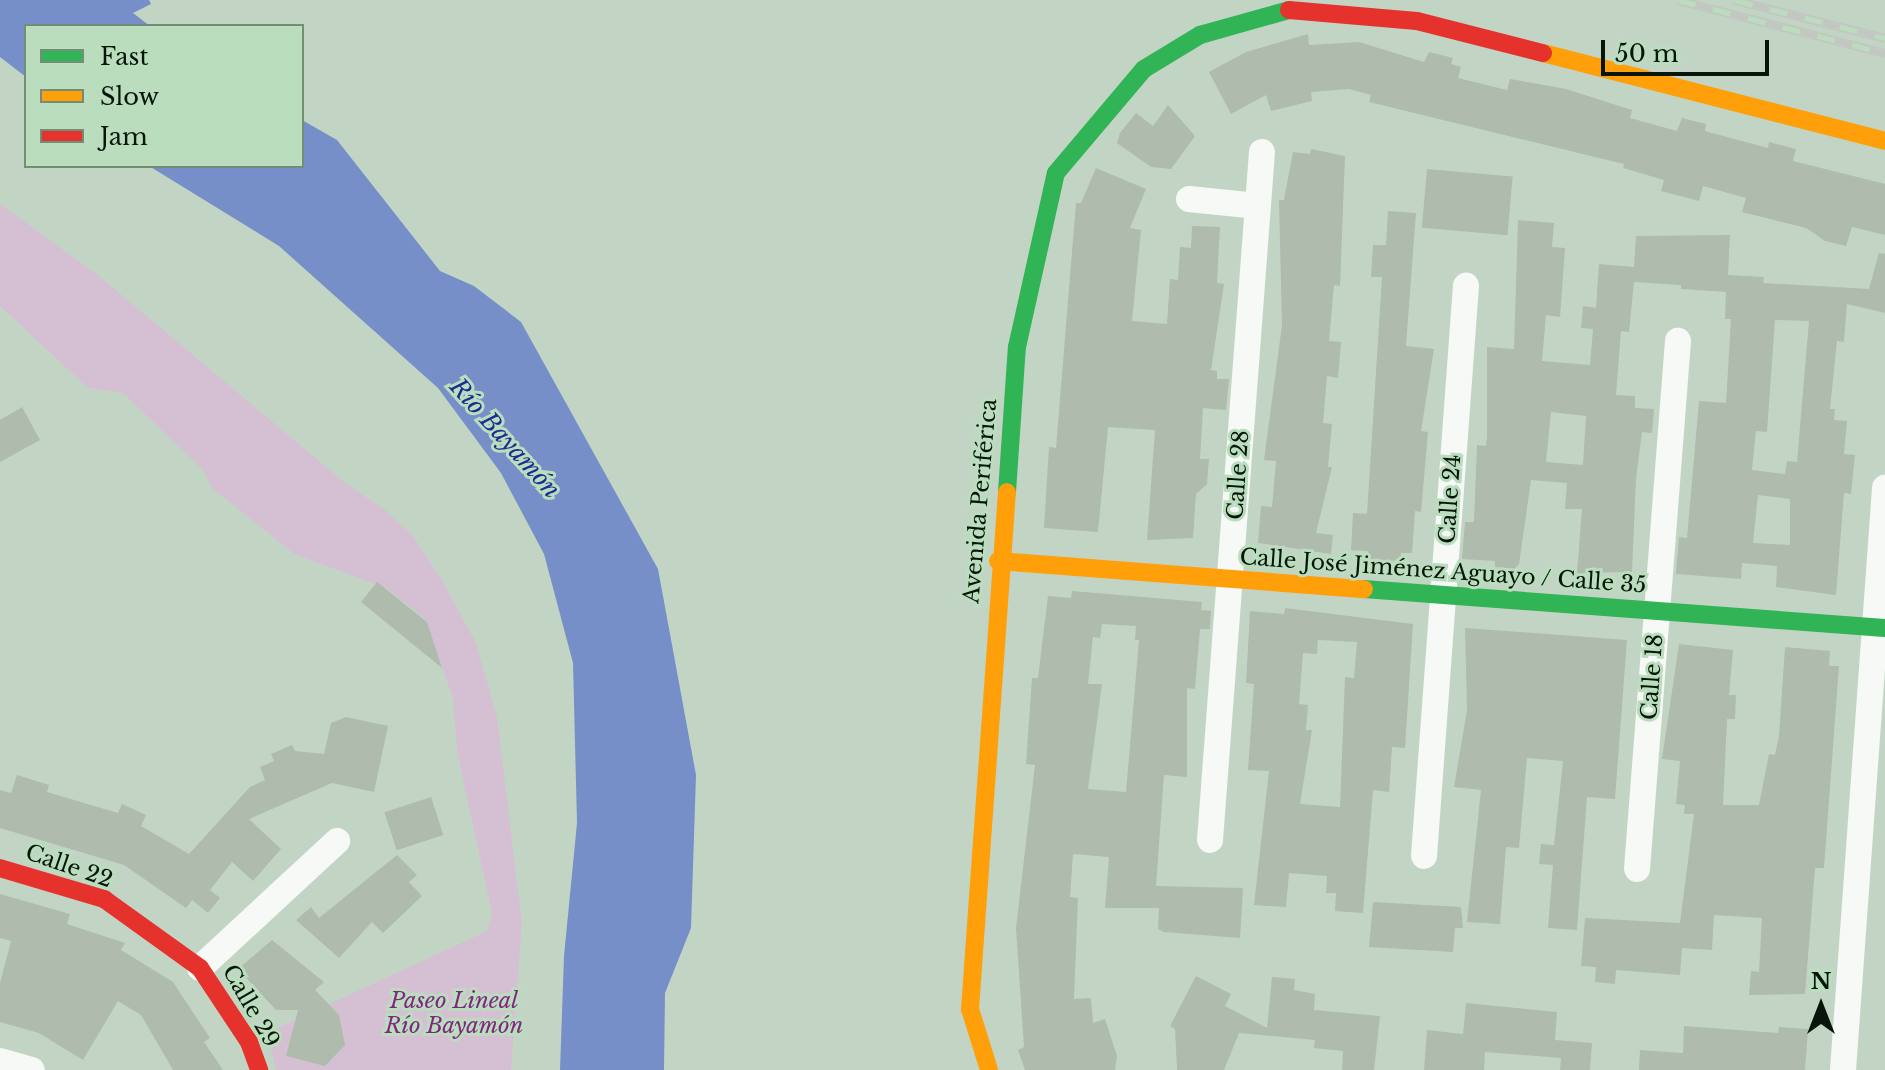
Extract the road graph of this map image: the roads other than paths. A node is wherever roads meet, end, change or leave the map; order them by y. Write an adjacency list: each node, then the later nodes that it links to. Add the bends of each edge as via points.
1 (1885, 141): 8 (street, Avenida Periférica, via 1417,21 1280,9 1200,35 1144,69 1056,173 1017,347)
2 (1262, 152): 4 (street, Calle 28)
3 (1189, 199): 4 (street)
4 (1258, 206): 9 (street, Calle 28)
5 (1466, 286): 10 (street, Calle 24)
6 (1678, 341): 11 (street, Calle 18)
7 (1885, 488): 12 (street)
8 (998, 561): 9 (street, Calle José Jiménez Aguayo / Calle 35); 22 (street, Avenida Periférica, via 970,1009)
9 (1230, 579): 10 (street, Calle José Jiménez Aguayo / Calle 35); 13 (street, Calle 28)
10 (1443, 595): 11 (street, Calle José Jiménez Aguayo / Calle 35); 15 (street, Calle 24)
11 (1657, 611): 12 (street, Calle José Jiménez Aguayo / Calle 35); 17 (street, Calle 18)
12 (1879, 628): 23 (street)
13 (1210, 840)
14 (337, 841): 18 (street)
15 (1424, 856)
16 (0, 868): 18 (street, Calle 22, via 104,899)
17 (1637, 869)
18 (200, 968): 21 (street, Calle 29, via 249,1042)
19 (0, 1061): 20 (street)
20 (32, 1070)
21 (259, 1070)
22 (989, 1070)
23 (1843, 1070)

